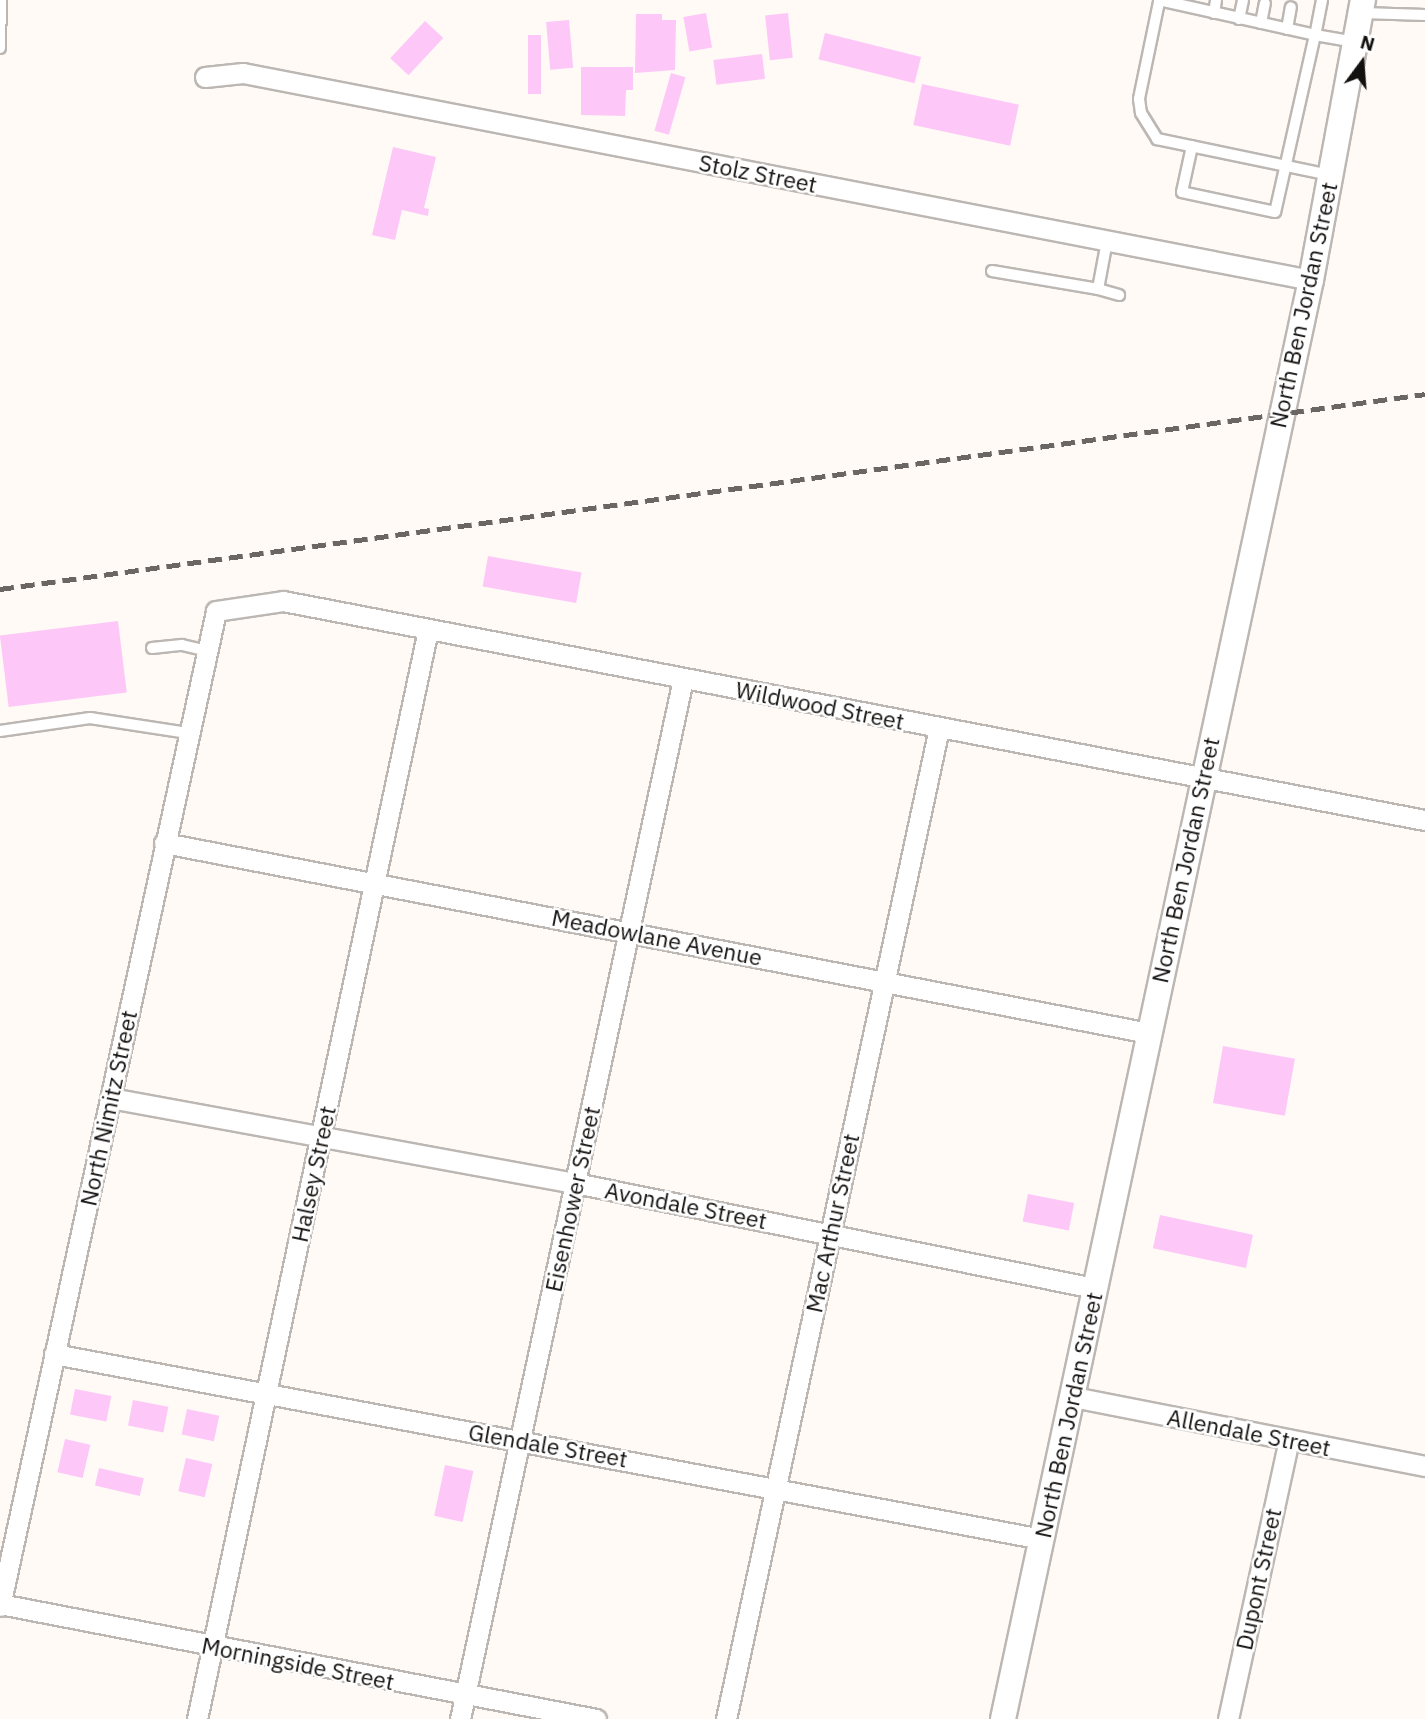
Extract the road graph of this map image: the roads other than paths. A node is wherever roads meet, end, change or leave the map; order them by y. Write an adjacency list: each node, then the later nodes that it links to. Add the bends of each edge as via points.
1 (1, 0): 17 (lane)
2 (1216, 0): 10 (lane)
3 (1243, 0): 12 (lane)
4 (1322, 0): 15 (lane)
5 (1159, 1): 7 (lane); 19 (lane, via 1139,99 1141,113 1157,139)
6 (1265, 3): 13 (lane)
7 (1187, 4): 10 (lane)
8 (1362, 6): 11 (lane); 16 (street, North Ben Jordan Street)
9 (1291, 8): 14 (lane)
10 (1214, 13): 12 (lane)
11 (1425, 15)
12 (1239, 19): 13 (lane)
13 (1261, 23): 14 (lane)
14 (1287, 29): 15 (lane)
15 (1315, 35): 16 (lane); 20 (lane)
16 (1355, 42): 21 (street, North Ben Jordan Street)
17 (0, 48)
18 (205, 77): 22 (street, Stolz Street, via 243,73)
19 (1192, 146): 20 (lane); 20 (lane, via 1182,192 1275,212)
20 (1287, 166): 21 (lane)
21 (1330, 174): 24 (street, North Ben Jordan Street)
22 (1107, 241): 24 (street, Stolz Street); 25 (lane)
23 (992, 271): 25 (lane)
24 (1311, 280): 35 (street, North Ben Jordan Street)
25 (1098, 289): 26 (lane)
26 (1119, 295)
27 (216, 611): 28 (street, Wildwood Street, via 283,601); 30 (street, North Nimitz Street)
28 (428, 628): 31 (street, Wildwood Street); 38 (street, Halsey Street)
29 (152, 648): 30 (lane, via 182,645)
30 (207, 650): 34 (street, North Nimitz Street)
31 (683, 679): 32 (street, Wildwood Street); 39 (street, Eisenhower Street)
32 (939, 728): 35 (street, Wildwood Street); 40 (street, Mac Arthur Street)
33 (0, 731): 34 (lane, via 90,718)
34 (188, 733): 37 (street, North Nimitz Street)
35 (1202, 778): 36 (street, Wildwood Street); 41 (street, North Ben Jordan Street)
36 (1425, 820)
37 (164, 843): 38 (street, Meadowlane Avenue); 42 (street, North Nimitz Street)
38 (373, 885): 39 (street, Meadowlane Avenue); 43 (street, Halsey Street)
39 (631, 932): 40 (street, Meadowlane Avenue); 44 (street, Eisenhower Street)
40 (883, 981): 41 (street, Meadowlane Avenue); 45 (street, Mac Arthur Street)
41 (1149, 1033): 46 (street, North Ben Jordan Street)
42 (111, 1098): 43 (street, Avondale Street); 47 (street, North Nimitz Street)
43 (321, 1136): 44 (street, Avondale Street); 48 (street, Halsey Street)
44 (575, 1184): 45 (street, Avondale Street); 50 (street, Eisenhower Street)
45 (830, 1234): 46 (street, Avondale Street); 53 (street, Mac Arthur Street)
46 (1094, 1288): 49 (street, North Ben Jordan Street)
47 (54, 1354): 48 (street, Glendale Street); 55 (street, North Nimitz Street)
48 (267, 1394): 50 (street, Glendale Street); 56 (street, Halsey Street)
49 (1073, 1397): 51 (street, Allendale Street); 54 (street, North Ben Jordan Street)
50 (521, 1440): 53 (street, Glendale Street); 57 (street, Eisenhower Street)
51 (1289, 1440): 52 (street, Allendale Street); 63 (street, Dupont Street)
52 (1425, 1466)
53 (776, 1488): 54 (street, Glendale Street); 61 (street, Mac Arthur Street)
54 (1042, 1539): 62 (street, North Ben Jordan Street)
55 (0, 1605): 56 (street, Morningside Street)
56 (213, 1648): 57 (street, Morningside Street); 58 (street, Halsey Street)
57 (465, 1694): 59 (street, Eisenhower Street); 60 (street, Morningside Street)
58 (197, 1719)
59 (460, 1719)
60 (596, 1719)
61 (726, 1719)
62 (1003, 1719)
63 (1228, 1719)

